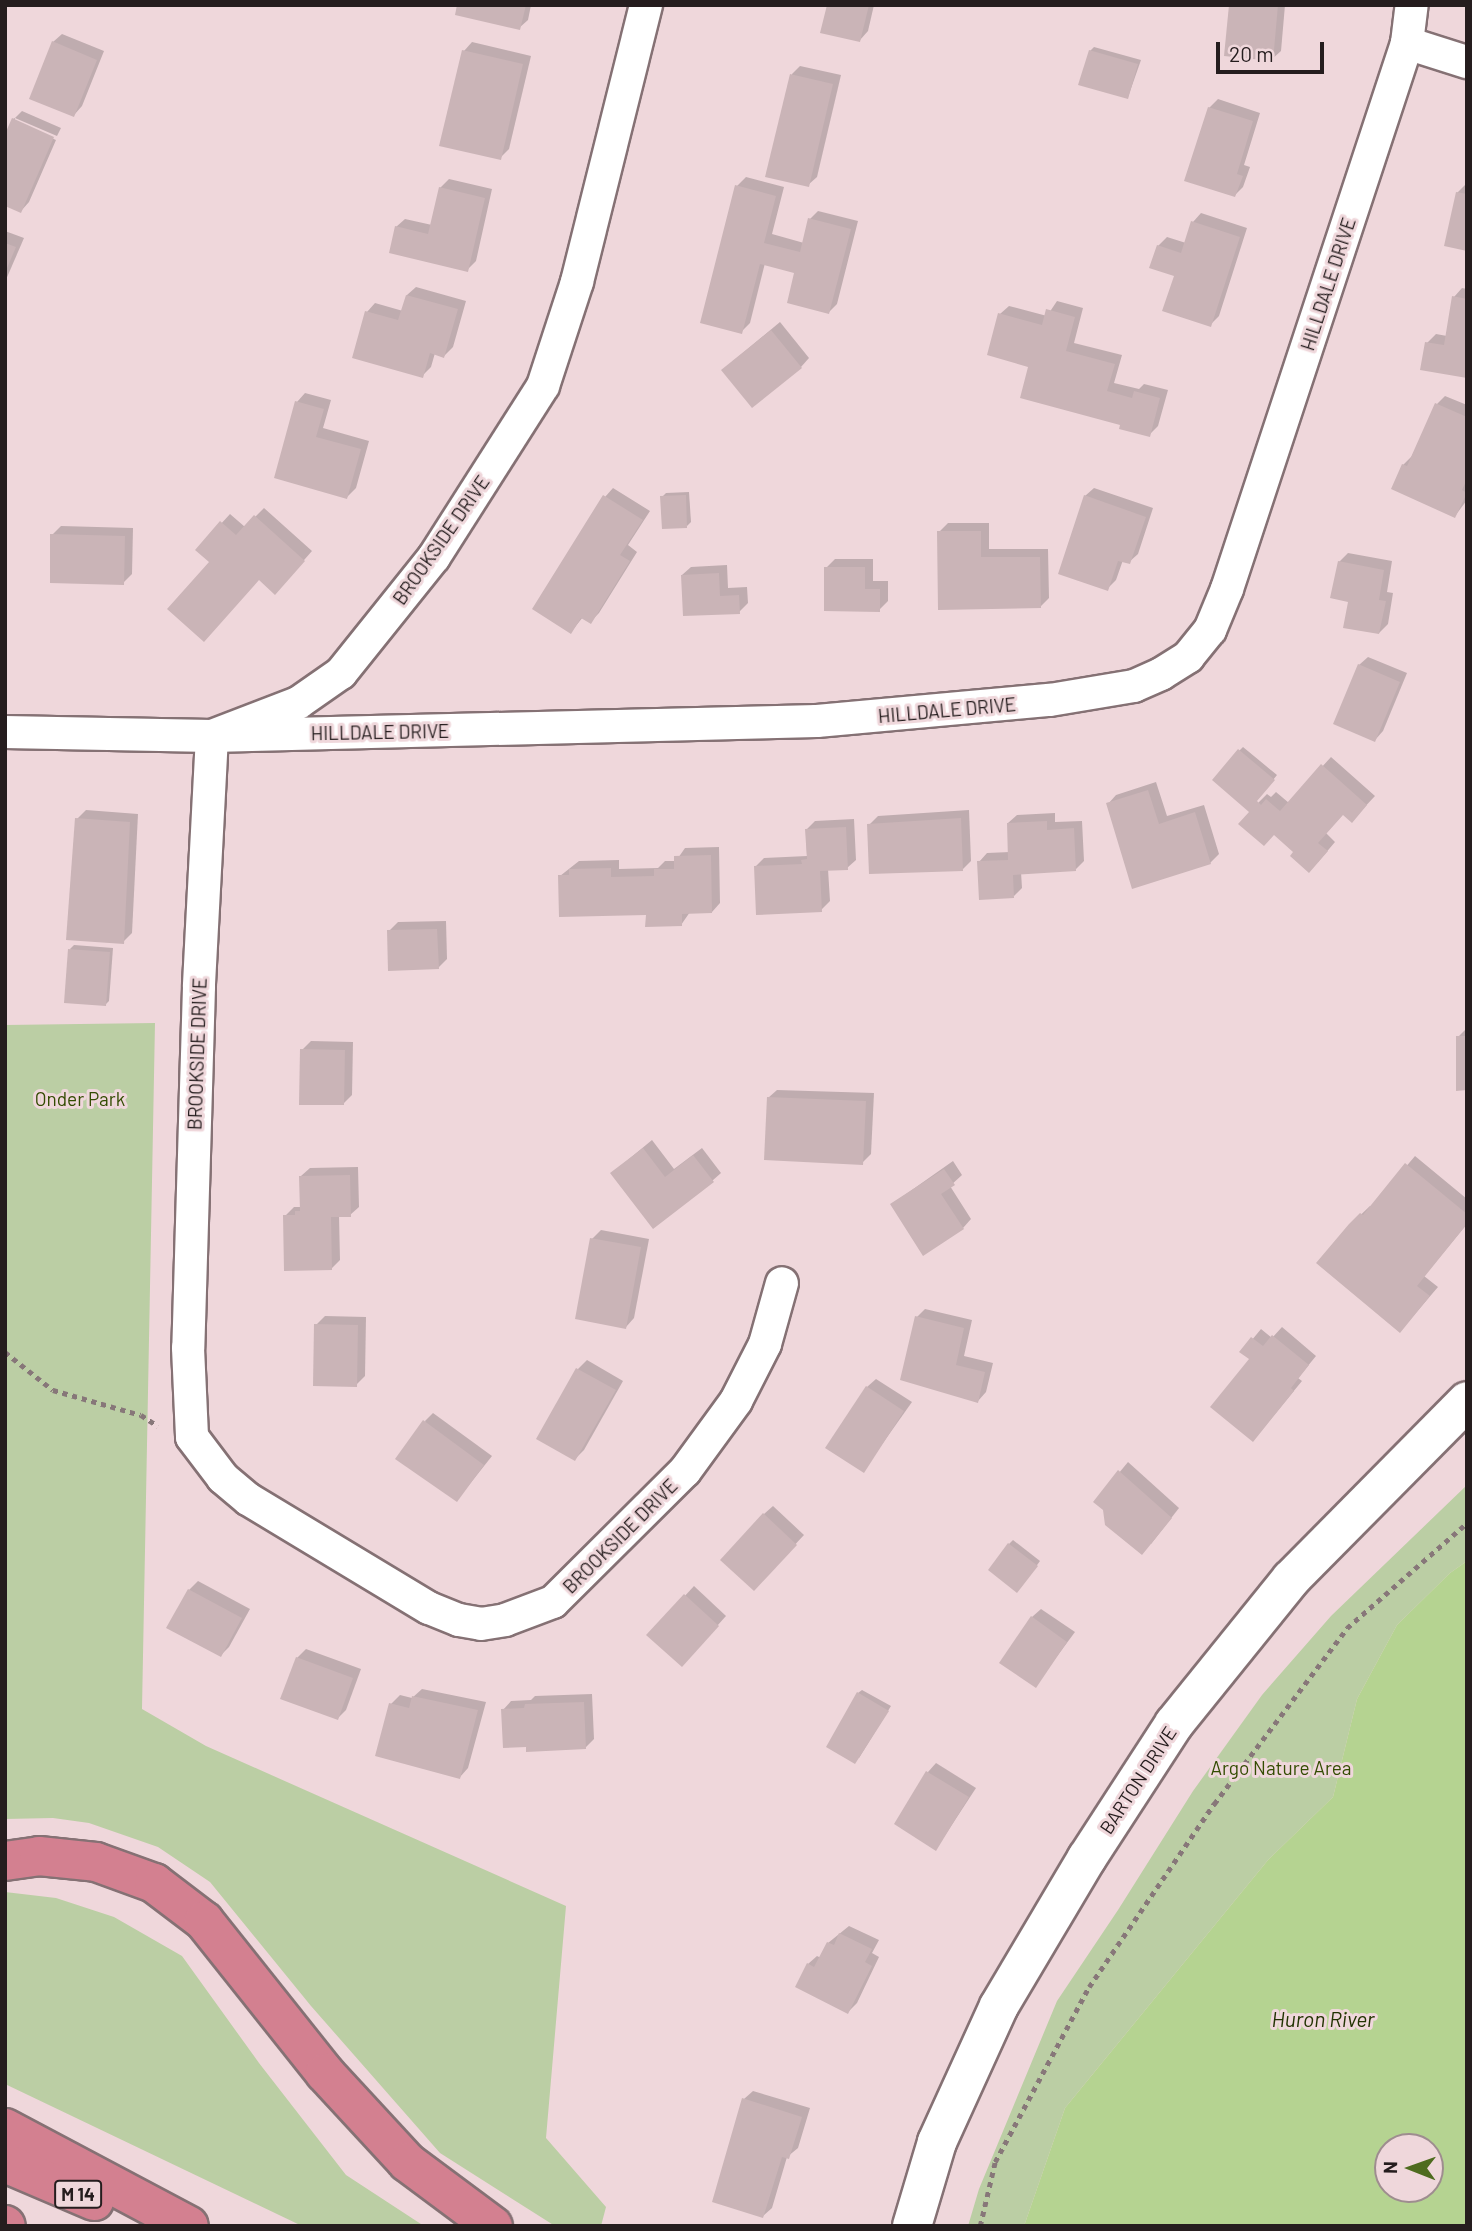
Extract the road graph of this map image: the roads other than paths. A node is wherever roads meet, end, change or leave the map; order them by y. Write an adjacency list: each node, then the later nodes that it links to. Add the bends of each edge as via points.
1 (646, 5): 6 (street, BROOKSIDE DRIVE, via 577,282 543,386 434,557 341,673 298,703)
2 (1412, 5): 3 (street, HILLDALE DRIVE)
3 (1407, 43): 4 (street); 6 (street, HILLDALE DRIVE, via 1227,589 1210,630 1188,657 1161,674 1134,686 1050,700 817,721)
4 (1467, 62)
5 (5, 732): 6 (street, HILLDALE DRIVE)
6 (212, 736): 7 (street, BROOKSIDE DRIVE, via 198,1000 188,1348 192,1437 205,1458 248,1499 429,1608 470,1622 505,1620 553,1602 685,1471 736,1401 765,1344)
7 (782, 1283)
8 (1467, 1401): 15 (main road, BARTON DRIVE, via 1292,1579 1174,1724 999,2006 937,2142)
9 (5, 1861): 14 (highway, via 40,1856 96,1862 154,1883 204,1921 325,2073 407,2162)
10 (5, 2128): 13 (highway)
11 (5, 2163): 12 (highway, M 14)
12 (151, 2226)
13 (190, 2226)
14 (494, 2226)
15 (912, 2226)

